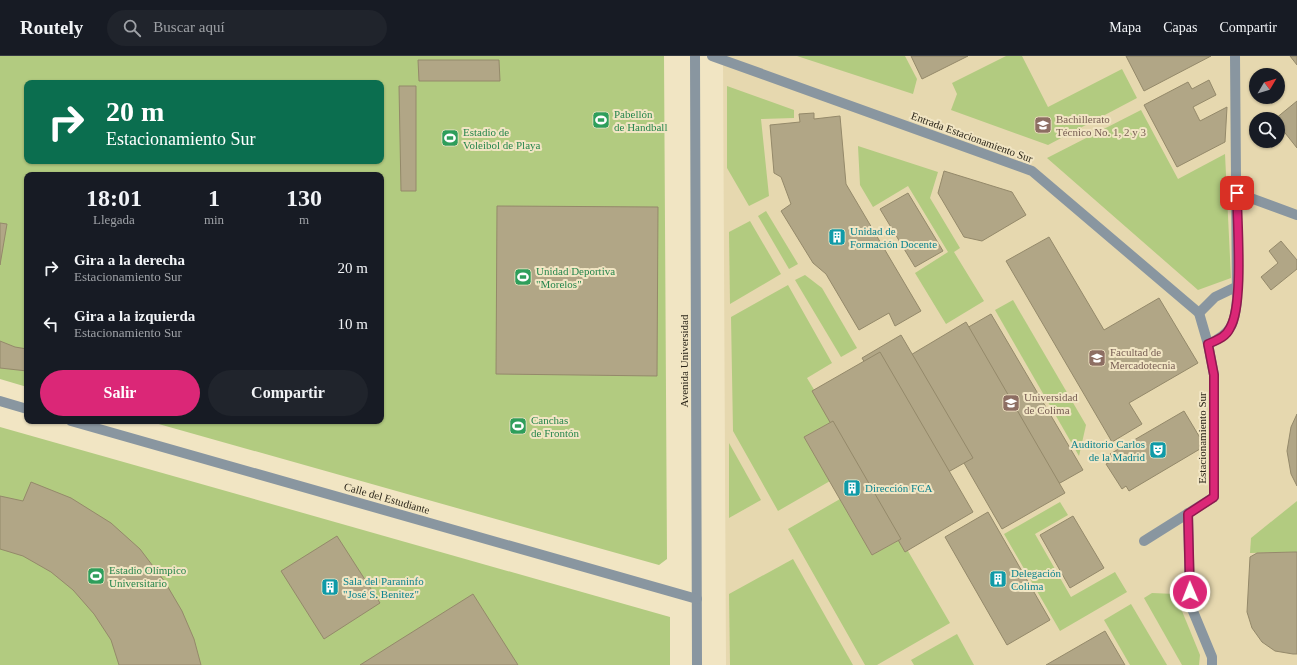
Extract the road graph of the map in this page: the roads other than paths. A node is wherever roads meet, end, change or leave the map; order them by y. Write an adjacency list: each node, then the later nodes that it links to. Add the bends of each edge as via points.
1 (695, 56): 14 (street, Avenida Universidad)
2 (712, 56): 7 (street, Entrada Estacionamiento Sur, via 1032,171)
3 (1235, 56): 4 (street)
4 (1237, 193): 5 (street); 6 (street)
5 (1297, 215)
6 (1238, 286): 7 (street, via 1215,297); 8 (street, via 1236,314 1229,330)
7 (1199, 313): 8 (street)
8 (1208, 344): 12 (street, Estacionamiento Sur, via 1214,375 1214,497)
9 (0, 401): 10 (street)
10 (24, 407)
11 (82, 424): 14 (street, Calle del Estudiante)
12 (1188, 514): 13 (street, Estacionamiento Sur); 16 (street, via 1190,604 1212,657)
13 (1144, 541)
14 (696, 599): 15 (street, Avenida Universidad)
15 (697, 665)
16 (1212, 665)

